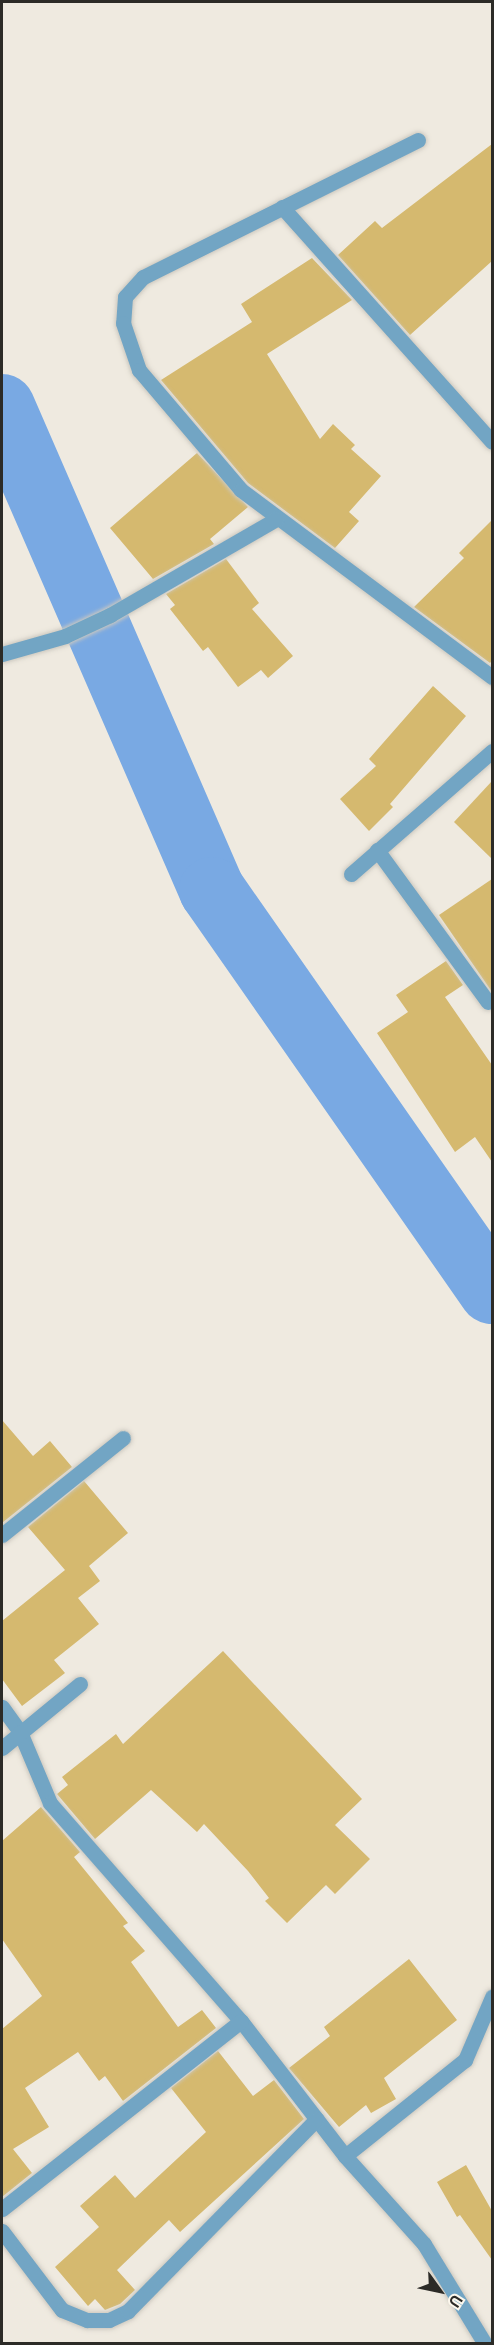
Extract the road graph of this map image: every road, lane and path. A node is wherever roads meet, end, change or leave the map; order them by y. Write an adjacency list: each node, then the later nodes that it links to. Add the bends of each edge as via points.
1 (417, 140): 2 (street)
2 (282, 207): 3 (street); 4 (street, via 143,277 125,297 123,323 139,370 241,490)
3 (492, 442)
4 (276, 519): 5 (street, via 110,615 65,636); 6 (street)
5 (2, 654)
6 (492, 677)
7 (492, 751): 8 (street)
8 (377, 850): 9 (street); 10 (street)
9 (351, 874)
10 (488, 1002)
11 (123, 1438): 12 (street)
12 (2, 1535)
13 (81, 1684): 15 (street)
14 (2, 1707): 15 (street)
15 (20, 1732): 16 (street); 18 (street, via 50,1803)
16 (2, 1748)
17 (492, 1997): 20 (street, via 465,2060)
18 (241, 2021): 19 (street); 21 (street)
19 (317, 2119): 20 (street); 22 (street, via 128,2311 109,2320 87,2320 62,2310)
20 (345, 2156): 23 (street, via 424,2244)
21 (2, 2209)
22 (2, 2231)
23 (485, 2343)

